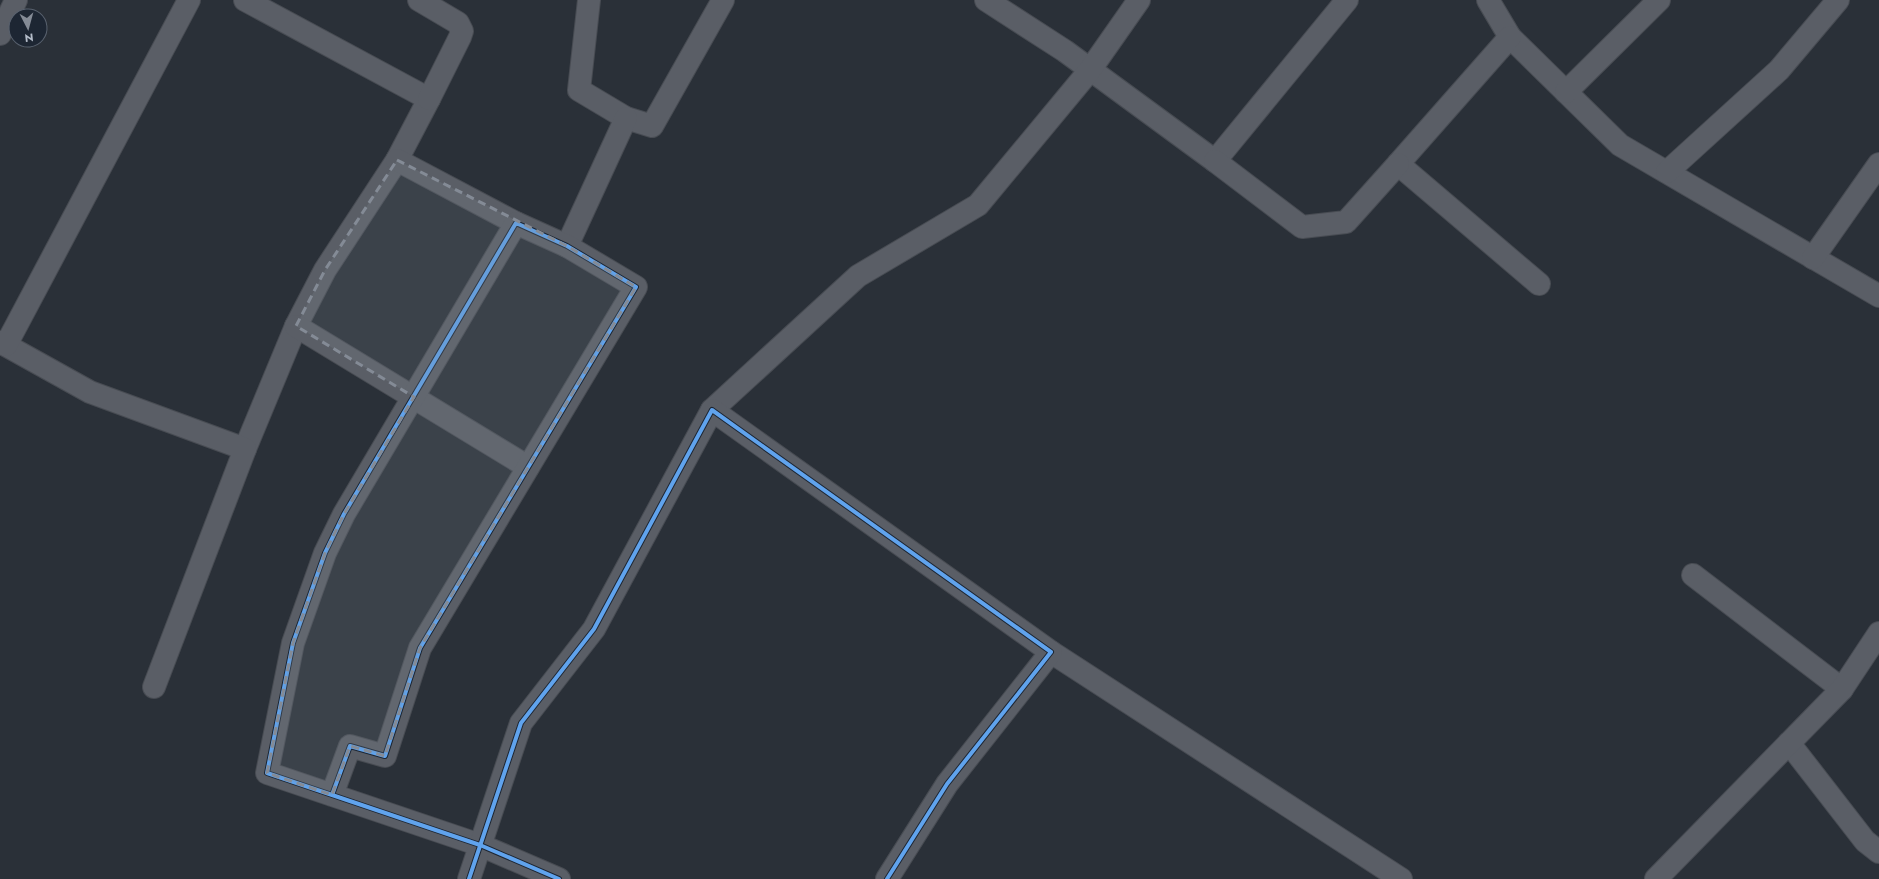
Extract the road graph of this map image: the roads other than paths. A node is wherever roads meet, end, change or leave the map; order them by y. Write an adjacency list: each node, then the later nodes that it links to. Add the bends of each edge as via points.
1 (16, 0): 13 (street)
2 (189, 0): 30 (street)
3 (245, 0): 17 (street)
4 (418, 0): 17 (street, via 458,24 462,31)
5 (589, 0): 18 (street, via 579,90)
6 (723, 0): 18 (street, via 652,126)
7 (986, 0): 15 (street)
8 (1139, 0): 15 (street)
9 (1347, 0): 20 (street)
10 (1488, 0): 14 (street)
11 (1659, 0): 16 (street)
12 (1838, 0): 23 (street, via 1779,70)
13 (0, 34)
14 (1510, 36): 16 (street); 21 (street)
15 (1090, 70): 20 (street); 32 (street, via 978,205 858,276)
16 (1566, 92): 23 (street, via 1620,144)
17 (429, 99): 19 (street)
18 (626, 118): 25 (street)
19 (397, 160): 24 (street); 29 (street, via 326,270)
20 (1215, 161): 21 (street, via 1302,227 1346,222)
21 (1398, 164): 27 (street)
22 (1879, 164): 26 (street)
23 (1667, 172): 26 (street)
24 (516, 223): 25 (street); 31 (street)
25 (567, 246): 34 (street, via 636,287)
26 (1813, 258): 28 (street)
27 (1539, 284)
28 (1879, 296)
29 (296, 326): 31 (street); 33 (street)
30 (3, 344): 33 (street, via 90,392)
31 (414, 397): 34 (street); 41 (street, via 344,514 326,553 293,643 267,773)
32 (712, 410): 37 (street); 42 (street, via 594,629 521,723)
33 (245, 450): 38 (street)
34 (528, 467): 41 (street, via 420,648 385,756 350,746)
35 (1693, 575): 39 (street)
36 (1879, 633): 39 (street)
37 (1051, 652): 46 (street, via 947,784); 47 (street)
38 (154, 687)
39 (1842, 689): 40 (street)
40 (1789, 743): 43 (street, via 1865,841); 48 (street)
41 (332, 795): 42 (street)
42 (480, 845): 44 (street); 45 (street)
43 (1879, 852)
44 (470, 879)
45 (559, 879)
46 (887, 879)
47 (1401, 879)
48 (1656, 879)

